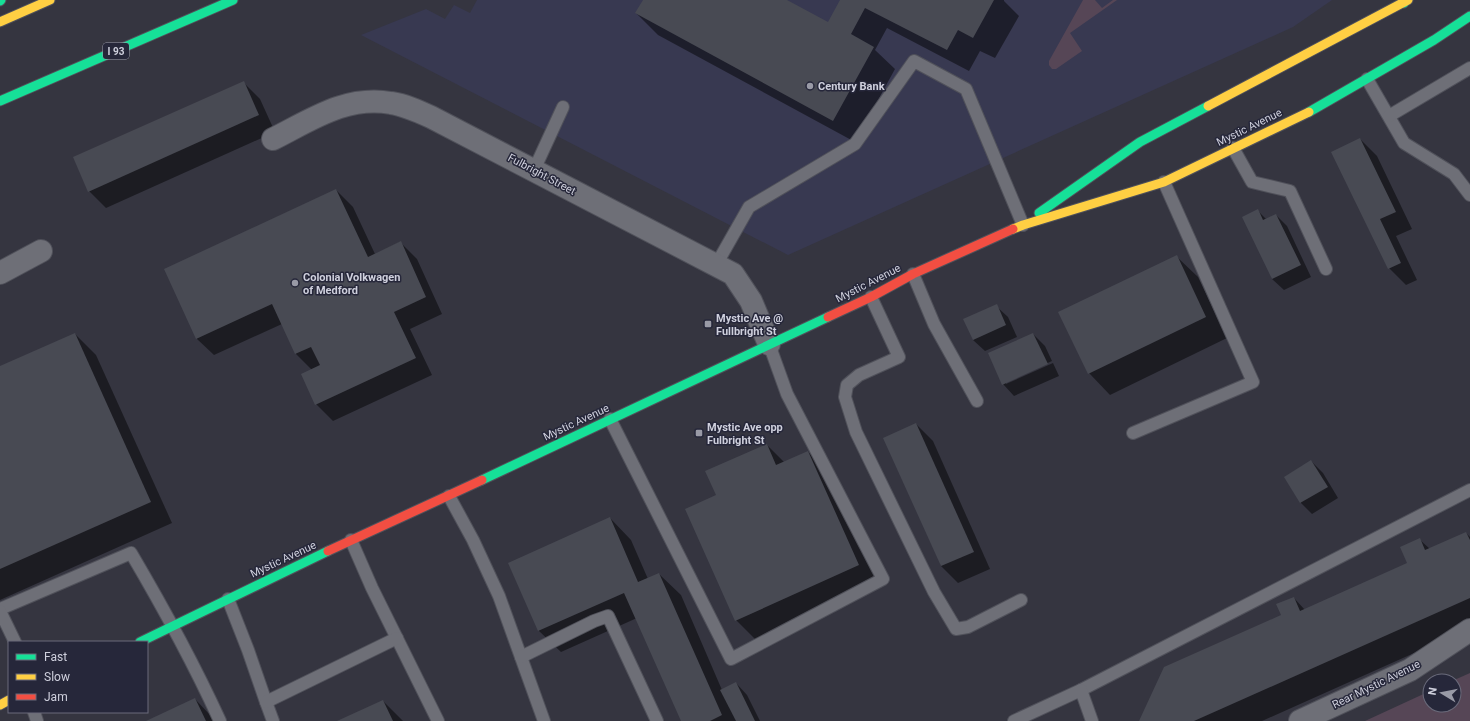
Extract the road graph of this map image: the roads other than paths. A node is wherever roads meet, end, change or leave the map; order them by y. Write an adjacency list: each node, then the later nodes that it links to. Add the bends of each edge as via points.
1 (50, 0): 4 (main road)
2 (233, 0): 8 (main road, I 93)
3 (1406, 1): 16 (main road, Mystic Avenue, via 1140,142)
4 (0, 22)
5 (1468, 22): 7 (main road, Mystic Avenue)
6 (1470, 68): 10 (lane)
7 (1367, 79): 10 (lane); 12 (main road, Mystic Avenue, via 1315,109)
8 (0, 101)
9 (563, 107): 13 (lane)
10 (1389, 116): 15 (lane, via 1404,143 1454,174)
11 (273, 139): 13 (street, Fulbright Street, via 335,108 373,101 392,103 431,117)
12 (1233, 148): 14 (main road, Mystic Avenue); 19 (lane, via 1252,182 1290,191)
13 (534, 170): 18 (street, Fulbright Street)
14 (1164, 182): 16 (main road, Mystic Avenue); 26 (lane, via 1253,382)
15 (1470, 195)
16 (1023, 225): 18 (lane, via 966,89 914,61 855,144 749,207); 21 (main road, Mystic Avenue)
17 (41, 251): 20 (street)
18 (716, 265): 23 (street, Fulbright Street, via 733,274 751,301)
19 (1326, 269)
20 (0, 273)
21 (913, 274): 22 (main road, Mystic Avenue); 24 (lane, via 934,324)
22 (871, 297): 23 (main road, Mystic Avenue); 31 (lane, via 899,357 859,375 847,385 845,397 856,432 934,592 956,629 968,627)
23 (768, 344): 25 (main road, Mystic Avenue); 25 (lane, via 787,394 883,579 732,659)
24 (977, 401)
25 (610, 419): 28 (main road, Mystic Avenue)
26 (1133, 433)
27 (1470, 490): 39 (lane)
28 (449, 496): 29 (main road, Mystic Avenue); 38 (lane, via 499,596)
29 (351, 540): 30 (main road, Mystic Avenue); 35 (lane)
30 (228, 599): 33 (main road, Mystic Avenue); 40 (lane)
31 (1022, 600)
32 (0, 610): 33 (lane, via 131,553); 36 (lane)
33 (173, 626): 37 (main road, Mystic Avenue); 41 (lane)
34 (1470, 630): 48 (street, Rear Mystic Avenue, via 1410,670)
35 (397, 638): 40 (lane); 43 (lane)
36 (15, 641)
37 (142, 641)
38 (521, 657): 44 (lane); 45 (lane, via 608,616)
39 (1080, 690): 46 (lane); 47 (lane)
40 (266, 702): 42 (lane)
41 (220, 721)
42 (273, 721)
43 (438, 721)
44 (544, 721)
45 (656, 721)
46 (1014, 721)
47 (1092, 721)
48 (1300, 721)

